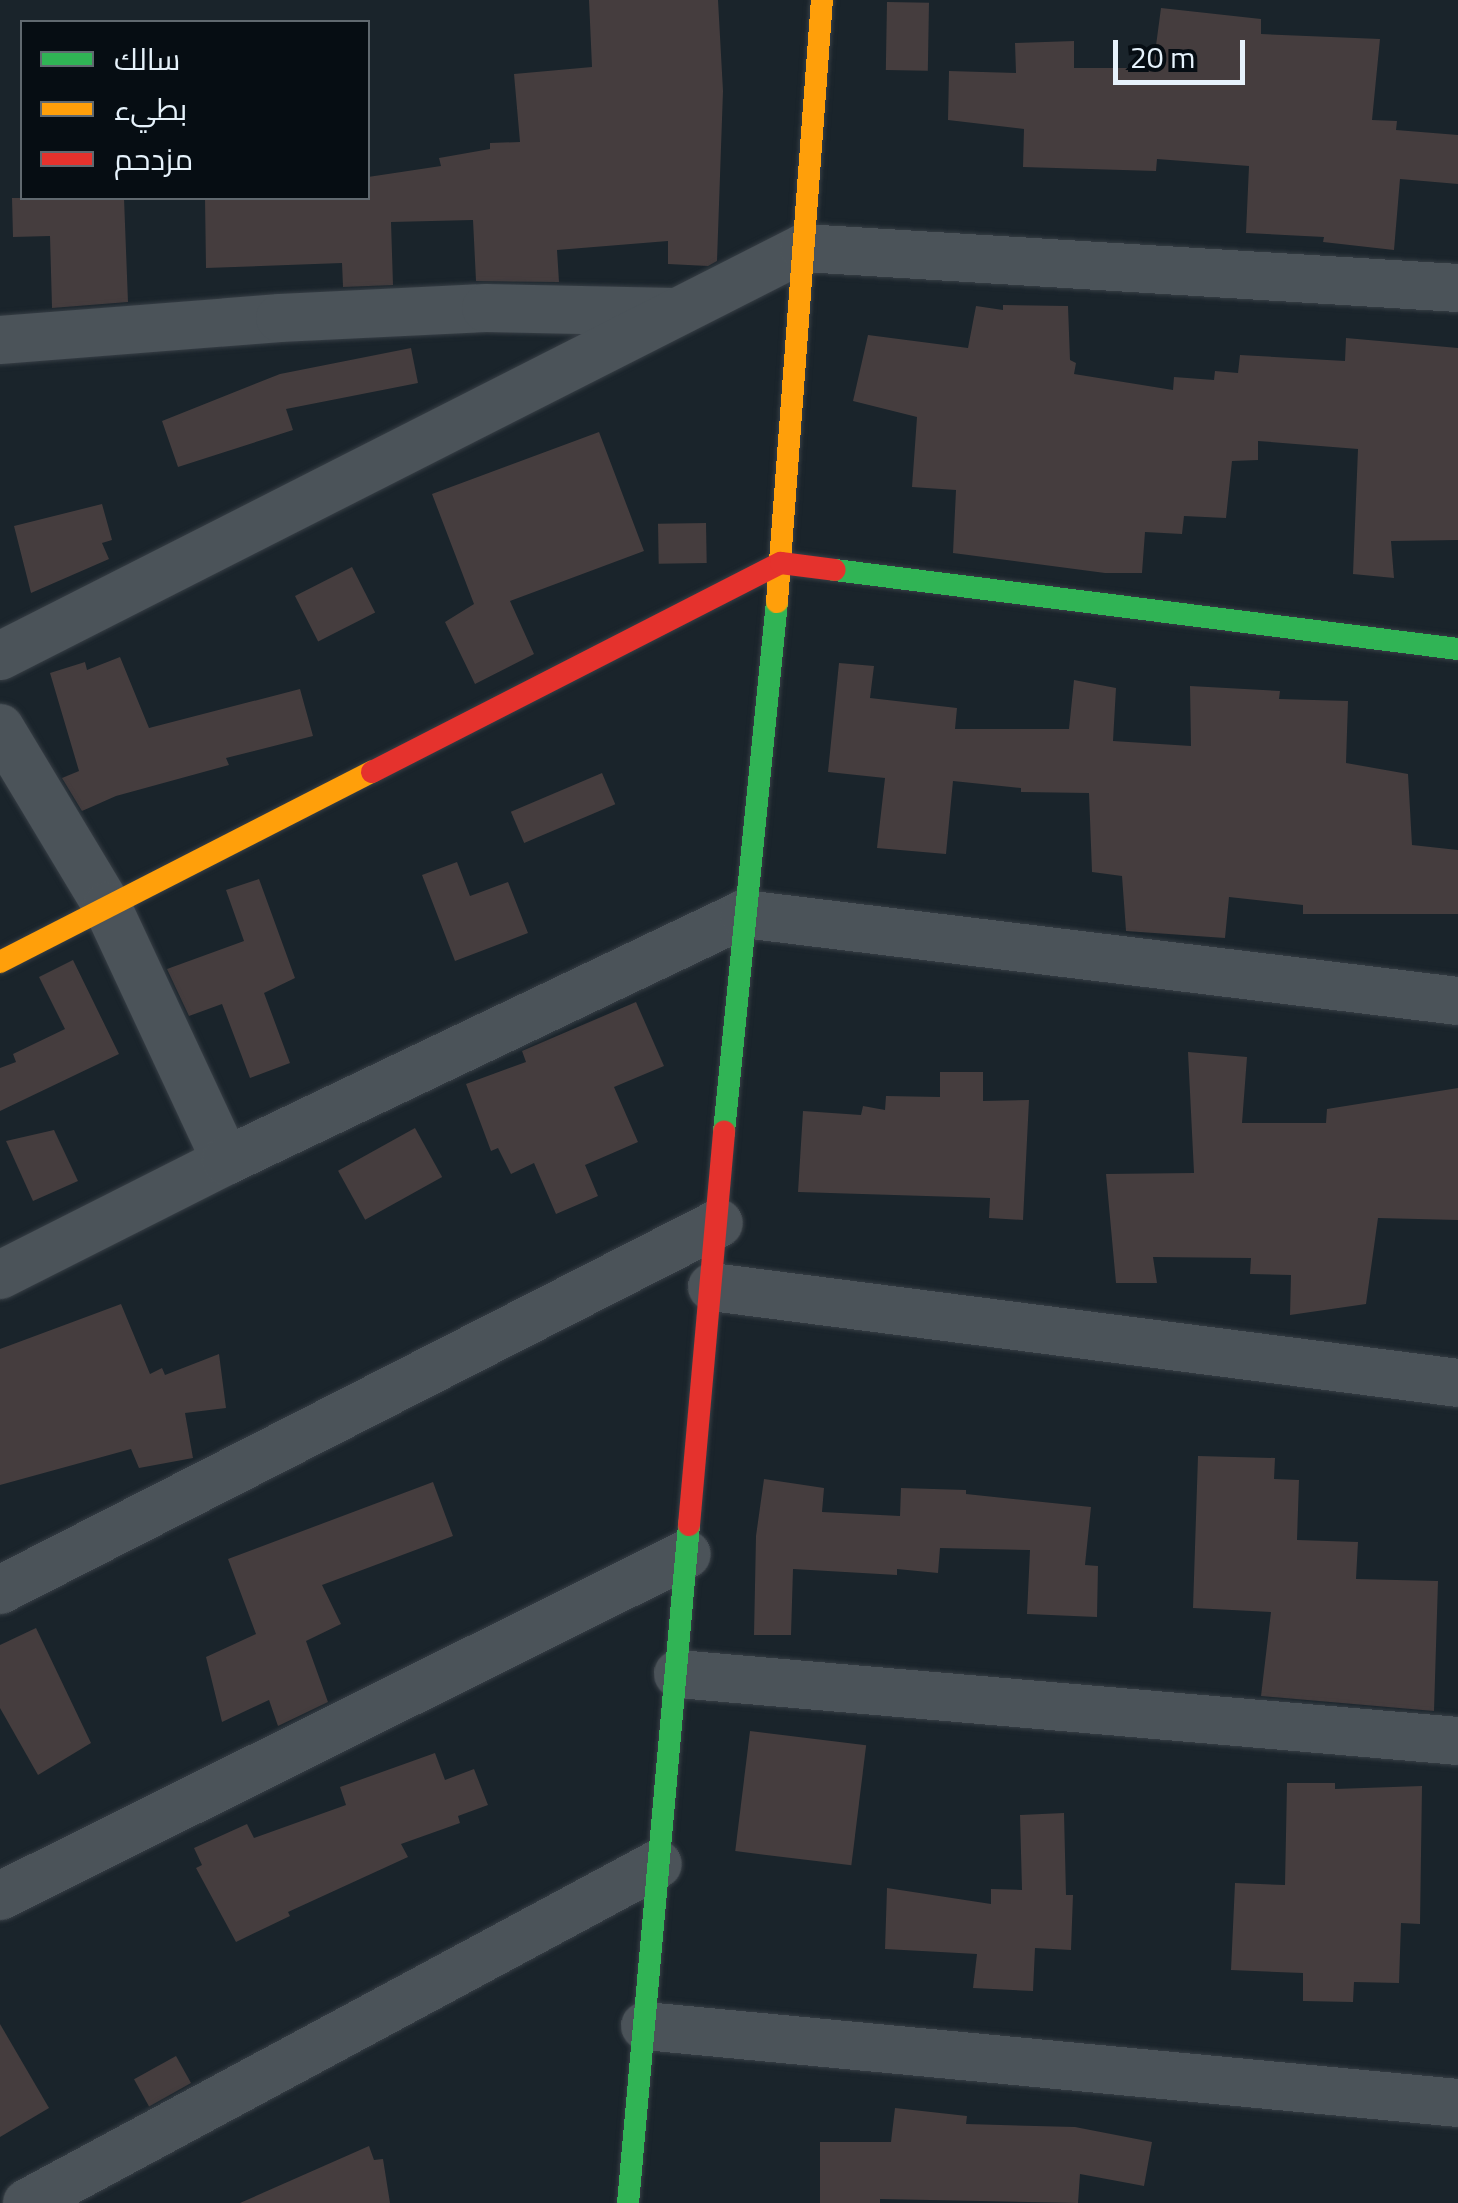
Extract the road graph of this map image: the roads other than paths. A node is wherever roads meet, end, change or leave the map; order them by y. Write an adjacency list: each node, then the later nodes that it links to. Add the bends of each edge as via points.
1 (822, 0): 2 (street)
2 (804, 248): 3 (street); 4 (street); 6 (street)
3 (1458, 288)
4 (681, 312): 5 (street, via 467,308); 8 (street)
5 (0, 340)
6 (781, 563): 7 (street); 10 (street); 11 (street)
7 (1458, 649)
8 (0, 656)
9 (0, 728): 10 (street)
10 (107, 906): 12 (street); 14 (street)
11 (744, 914): 13 (street); 14 (street); 15 (street)
12 (0, 962)
13 (1458, 1001)
14 (226, 1161): 16 (street)
15 (719, 1223): 17 (street); 20 (street)
16 (0, 1275)
17 (712, 1287): 18 (street); 19 (street)
18 (1458, 1383)
19 (687, 1554): 21 (street); 24 (street)
20 (0, 1590)
21 (678, 1674): 22 (street); 23 (street)
22 (1458, 1741)
23 (658, 1864): 25 (street); 27 (street)
24 (0, 1896)
25 (645, 2026): 26 (street); 28 (street)
26 (1458, 2103)
27 (27, 2203)
28 (628, 2203)

